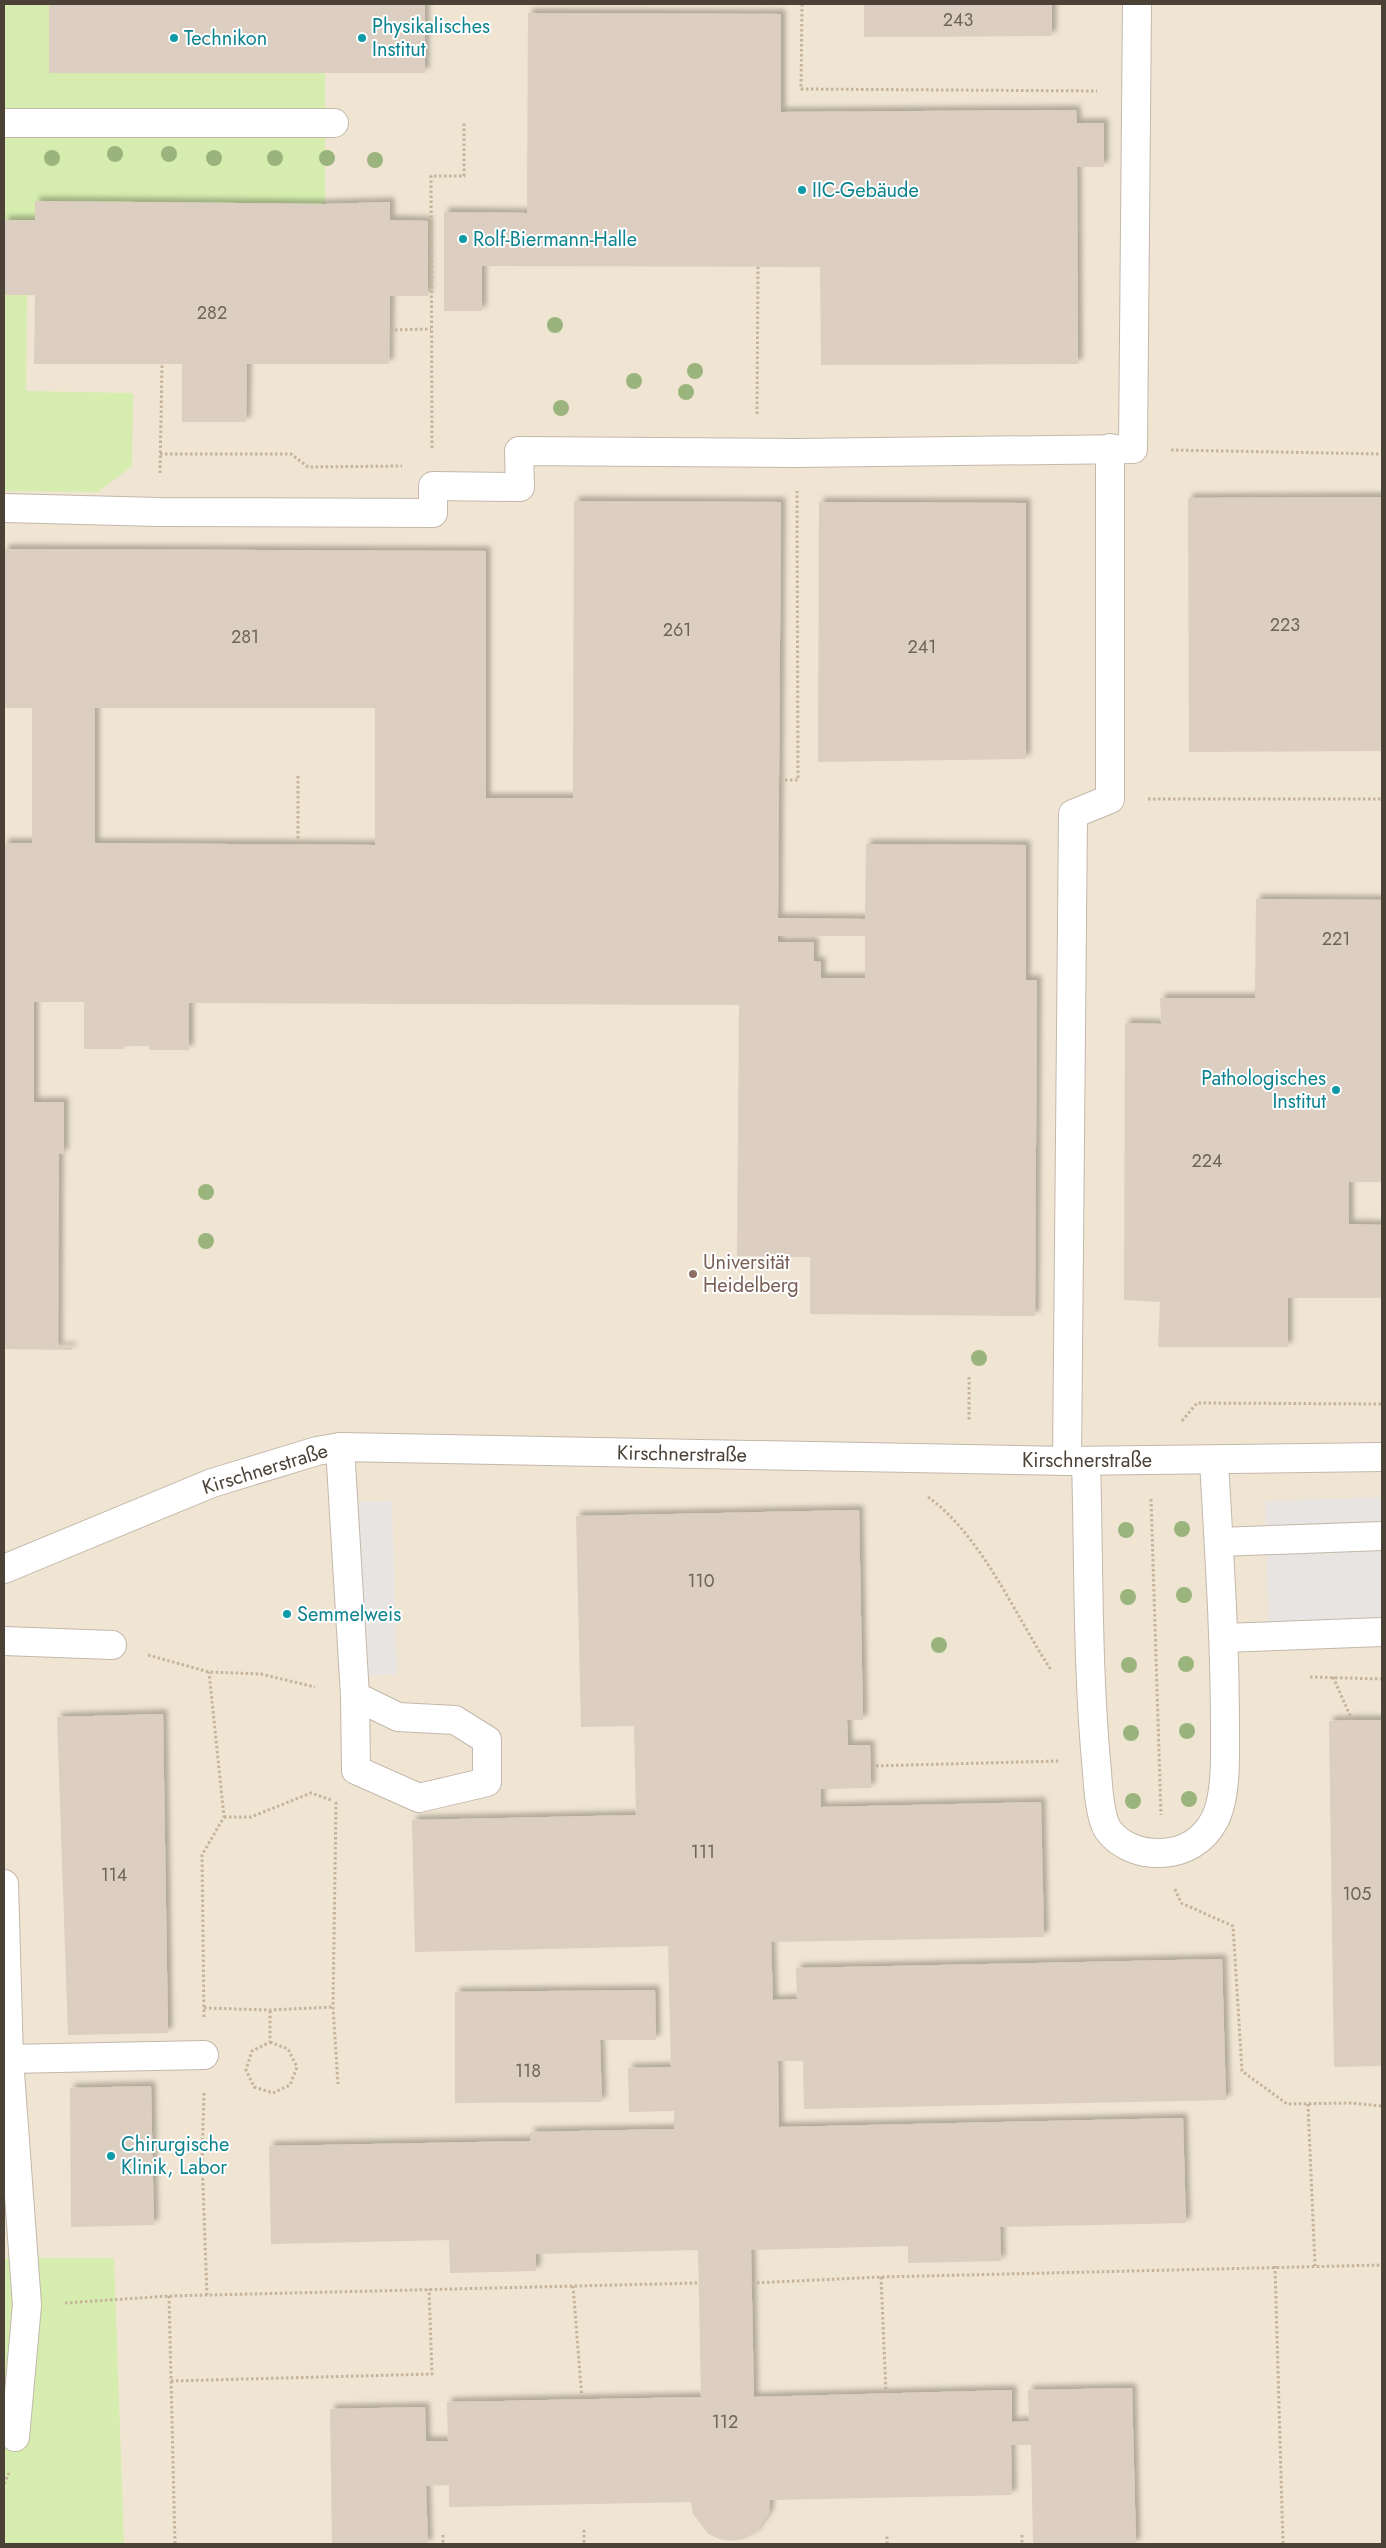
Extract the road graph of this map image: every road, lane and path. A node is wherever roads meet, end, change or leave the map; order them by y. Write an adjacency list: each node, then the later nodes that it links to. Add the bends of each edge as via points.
1 (802, 4): 3 (path, via 801,89)
2 (1137, 4): 3 (street)
3 (1136, 92): 11 (street)
4 (464, 121): 9 (path, via 464,176 431,176)
5 (4, 123): 6 (street)
6 (334, 123)
7 (758, 267): 12 (path)
8 (390, 330): 9 (path)
9 (431, 330): 16 (path)
10 (162, 364): 14 (path)
11 (1121, 449): 13 (street); 15 (path); 21 (street)
12 (757, 452): 13 (street); 16 (street, via 519,451 520,487)
13 (797, 453): 20 (path, via 798,780)
14 (160, 454): 16 (path, via 292,454 308,467); 17 (path)
15 (1382, 454)
16 (433, 476): 18 (street, via 433,513)
17 (160, 480)
18 (4, 508)
19 (298, 776): 23 (path)
20 (780, 780)
21 (1110, 799): 22 (path); 29 (street, via 1074,814)
22 (1382, 799)
23 (298, 844)
24 (969, 1376): 28 (path)
25 (1382, 1404): 30 (path, via 1197,1403)
26 (340, 1447): 28 (street, Kirschnerstraße); 35 (street, Kirschnerstraße, via 212,1483); 45 (street)
27 (1382, 1457): 31 (street, Kirschnerstraße)
28 (970, 1459): 29 (street, Kirschnerstraße)
29 (1076, 1461): 30 (street, Kirschnerstraße); 47 (street)
30 (1150, 1461): 31 (street, Kirschnerstraße); 52 (path)
31 (1214, 1461): 34 (street)
32 (926, 1496): 43 (path, via 938,1504 997,1578)
33 (1382, 1536): 34 (street)
34 (1219, 1542): 37 (street)
35 (4, 1568)
36 (1382, 1632): 37 (street)
37 (1224, 1638): 52 (street, via 1222,1796 1215,1820 1202,1838 1183,1850)
38 (4, 1641): 39 (street)
39 (112, 1646): 40 (path)
40 (209, 1672): 45 (path, via 261,1674); 51 (path)
41 (1310, 1676): 42 (path)
42 (1333, 1676): 44 (path); 46 (path)
43 (1055, 1677)
44 (1382, 1679)
45 (355, 1696): 49 (street); 49 (street, via 398,1717 455,1720 487,1740 487,1782 418,1798)
46 (1352, 1720)
47 (1096, 1760): 48 (path); 52 (street, via 1100,1799 1108,1830 1141,1852)
48 (871, 1766)
49 (356, 1770): 50 (path)
50 (336, 1802): 51 (path, via 311,1793 251,1817); 54 (path)
51 (224, 1817): 55 (path, via 202,1855)
52 (1162, 1853): 61 (path, via 1181,1903 1233,1926 1242,2070 1286,2104)
53 (4, 1884): 59 (street)
54 (334, 2007): 56 (path); 60 (path)
55 (204, 2008): 56 (path); 58 (path)
56 (270, 2010): 57 (path)
57 (270, 2042): 57 (path, via 252,2051 246,2070 254,2087 273,2093 290,2085 297,2067 288,2049)
58 (204, 2055): 59 (street); 71 (path, via 202,2160)
59 (9, 2059): 73 (street)
60 (338, 2084)
61 (1308, 2104): 62 (path); 65 (path)
62 (1382, 2106)
63 (1382, 2265): 65 (path)
64 (1275, 2266): 65 (path); 66 (path); 87 (path)
65 (1315, 2266)
66 (881, 2277): 68 (path); 75 (path)
67 (698, 2283): 69 (path)
68 (752, 2283)
69 (573, 2286): 70 (path); 76 (path)
70 (429, 2289): 71 (path); 74 (path, via 432,2374)
71 (207, 2295): 72 (path)
72 (169, 2296): 73 (path); 74 (path)
73 (26, 2305): 77 (street)
74 (171, 2381): 82 (path)
75 (886, 2393)
76 (582, 2399)
77 (15, 2437)
78 (584, 2530): 84 (path)
79 (443, 2535): 83 (path)
80 (1022, 2535): 86 (path)
81 (887, 2536): 85 (path)
82 (175, 2544)
83 (444, 2544)
84 (584, 2544)
85 (887, 2544)
86 (1022, 2544)
87 (1283, 2544)

